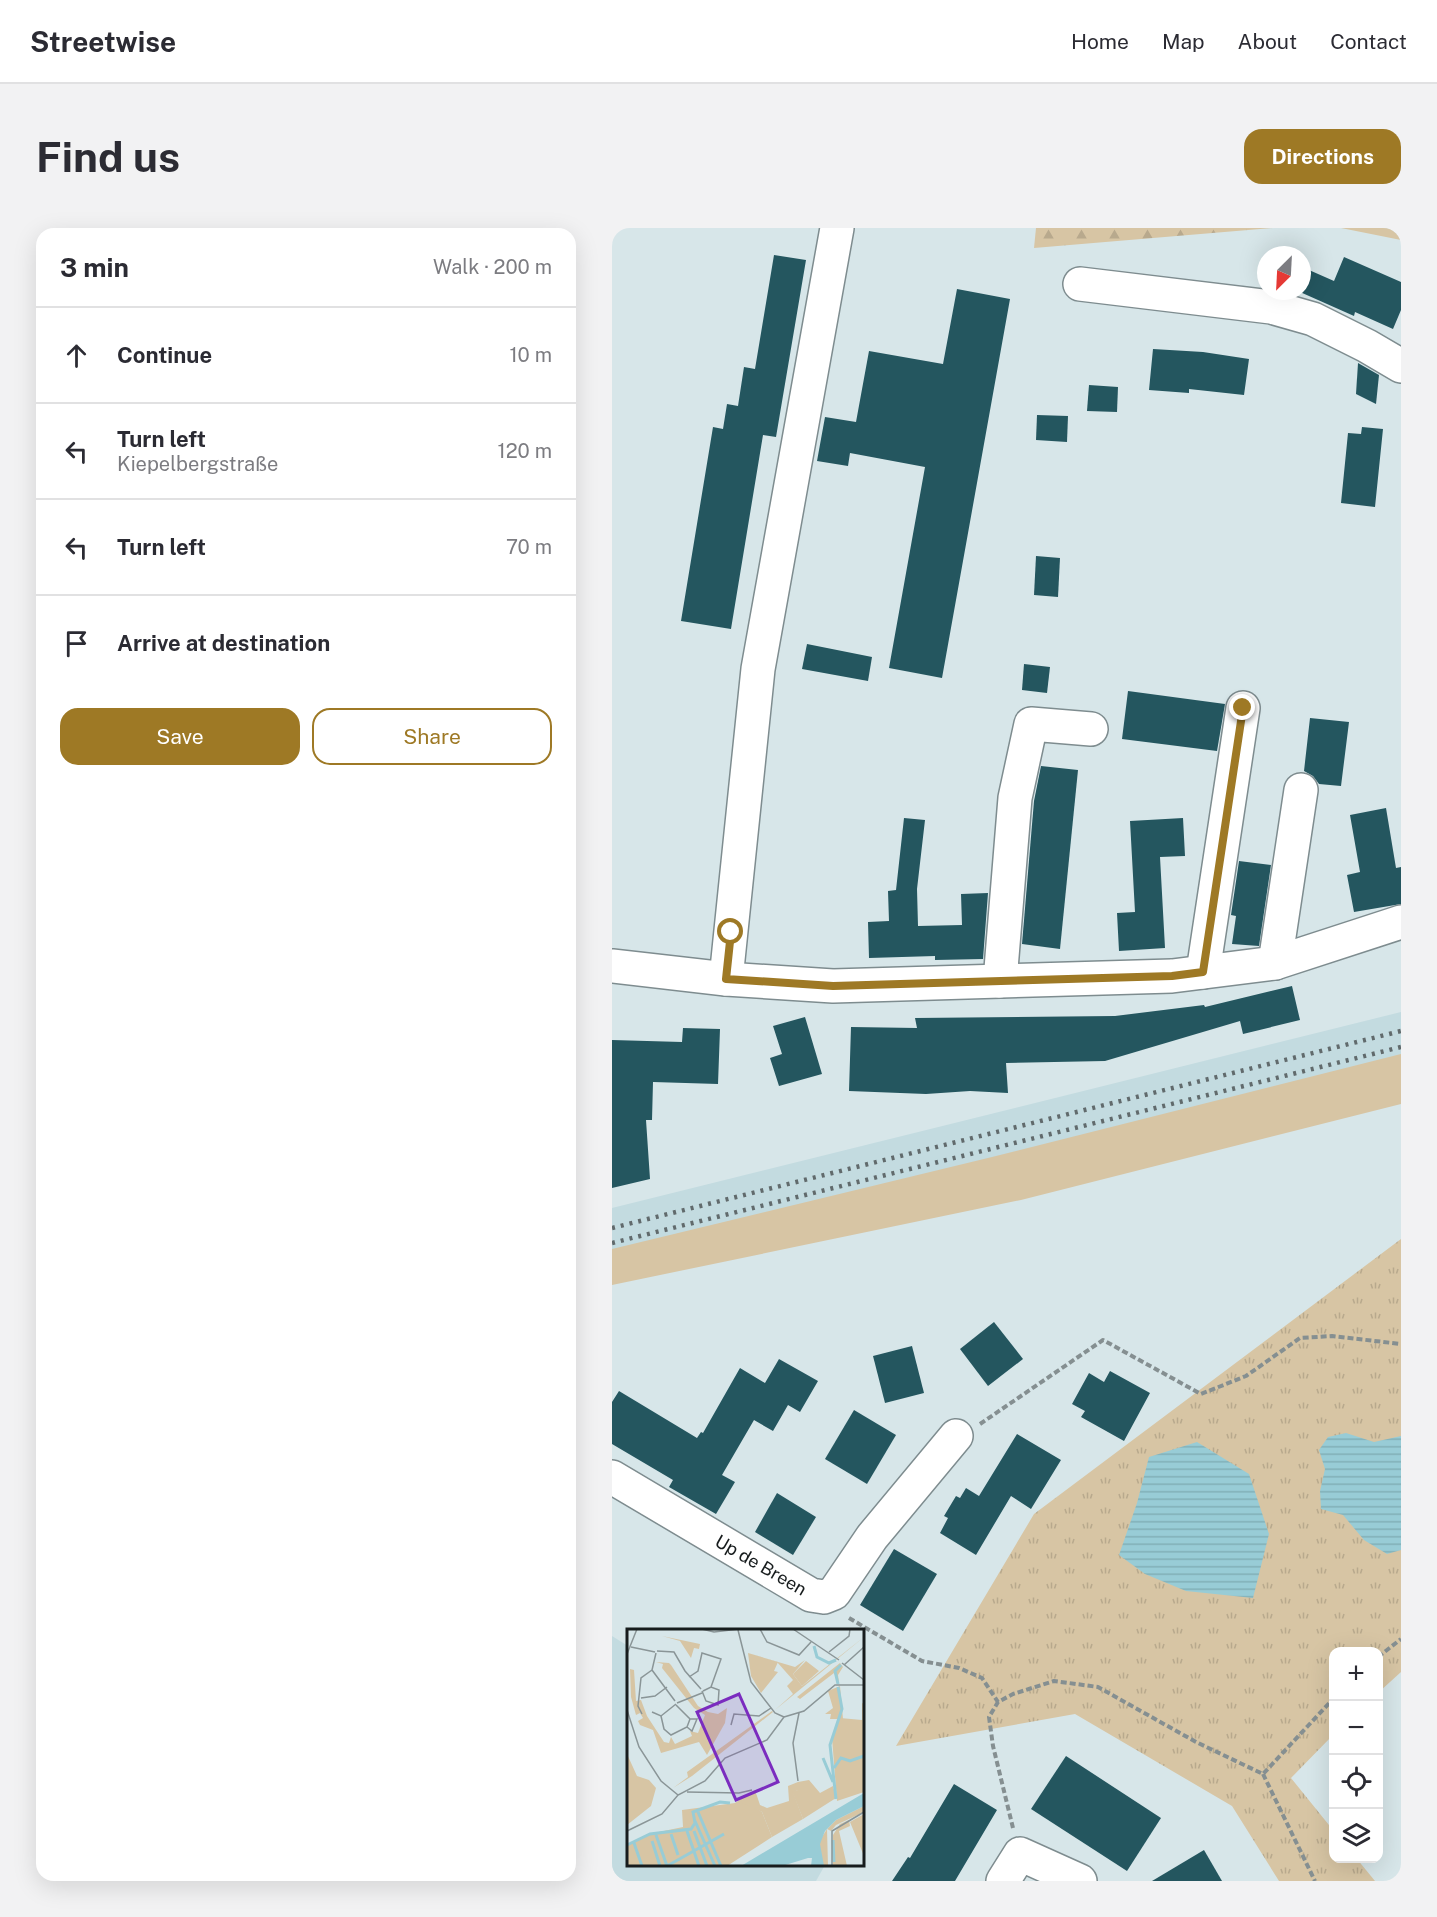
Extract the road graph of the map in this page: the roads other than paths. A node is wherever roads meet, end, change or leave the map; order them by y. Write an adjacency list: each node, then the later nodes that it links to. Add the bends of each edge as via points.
1 (837, 228): 11 (street, via 758,669)
2 (1080, 284): 3 (street, via 1271,307 1313,318)
3 (1401, 366)
4 (1243, 708): 10 (street)
5 (1091, 729): 12 (street, via 1031,724 1015,798)
6 (1301, 790): 8 (street)
7 (1401, 922): 8 (street)
8 (1275, 963): 10 (street)
9 (612, 966): 11 (street)
10 (1203, 972): 12 (street)
11 (726, 979): 12 (street, via 833,986)
12 (1000, 981)
13 (956, 1436): 14 (street, Up de Breen, via 872,1537 834,1593 824,1597 811,1595)
14 (612, 1478)
15 (1011, 1868): 16 (street)
16 (1080, 1881)

